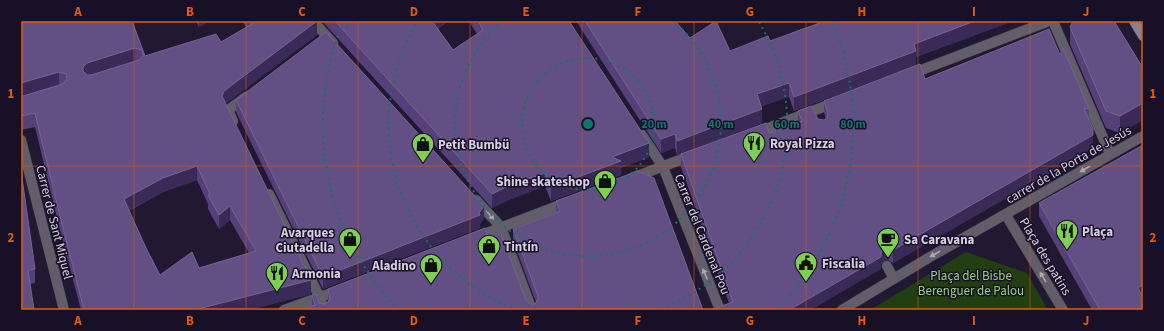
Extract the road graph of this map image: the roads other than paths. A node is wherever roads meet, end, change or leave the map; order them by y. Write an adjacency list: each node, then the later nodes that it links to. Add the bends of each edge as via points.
1 (313, 21): 6 (street, via 324,39)
2 (1049, 21): 7 (street)
3 (1053, 21): 18 (street)
4 (1134, 21): 5 (street)
5 (1143, 36)
6 (337, 48)
7 (903, 77)
8 (253, 92): 13 (street, via 228,110)
9 (845, 99): 10 (street)
10 (815, 110): 11 (street); 15 (street)
11 (820, 120)
12 (637, 127): 19 (street, Carrer del Cardenal Pou)
13 (238, 131)
14 (1143, 136): 18 (street, carrer de la Porta de Jesús)
15 (743, 137)
16 (21, 140): 31 (street, Carrer de Sant Miquel)
17 (699, 153): 19 (street)
18 (1110, 154): 24 (street, carrer de la Porta de Jesús, one-way to 24)
19 (663, 167): 20 (street); 35 (street, Carrer del Cardenal Pou, one-way to 19)
20 (626, 181)
21 (266, 187): 30 (street)
22 (469, 193): 25 (street, one-way to 25)
23 (574, 200): 25 (street)
24 (1006, 215): 28 (street, one-way to 28); 37 (street, Plaça des patins, one-way to 24)
25 (501, 227): 26 (street); 34 (street)
26 (465, 241)
27 (887, 266): 28 (street)
28 (894, 279): 36 (street)
29 (349, 286): 30 (street)
30 (320, 298): 32 (street); 33 (street)
31 (64, 310)
32 (284, 310)
33 (324, 310)
34 (532, 310)
35 (720, 310)
36 (842, 310)
37 (1063, 310)

